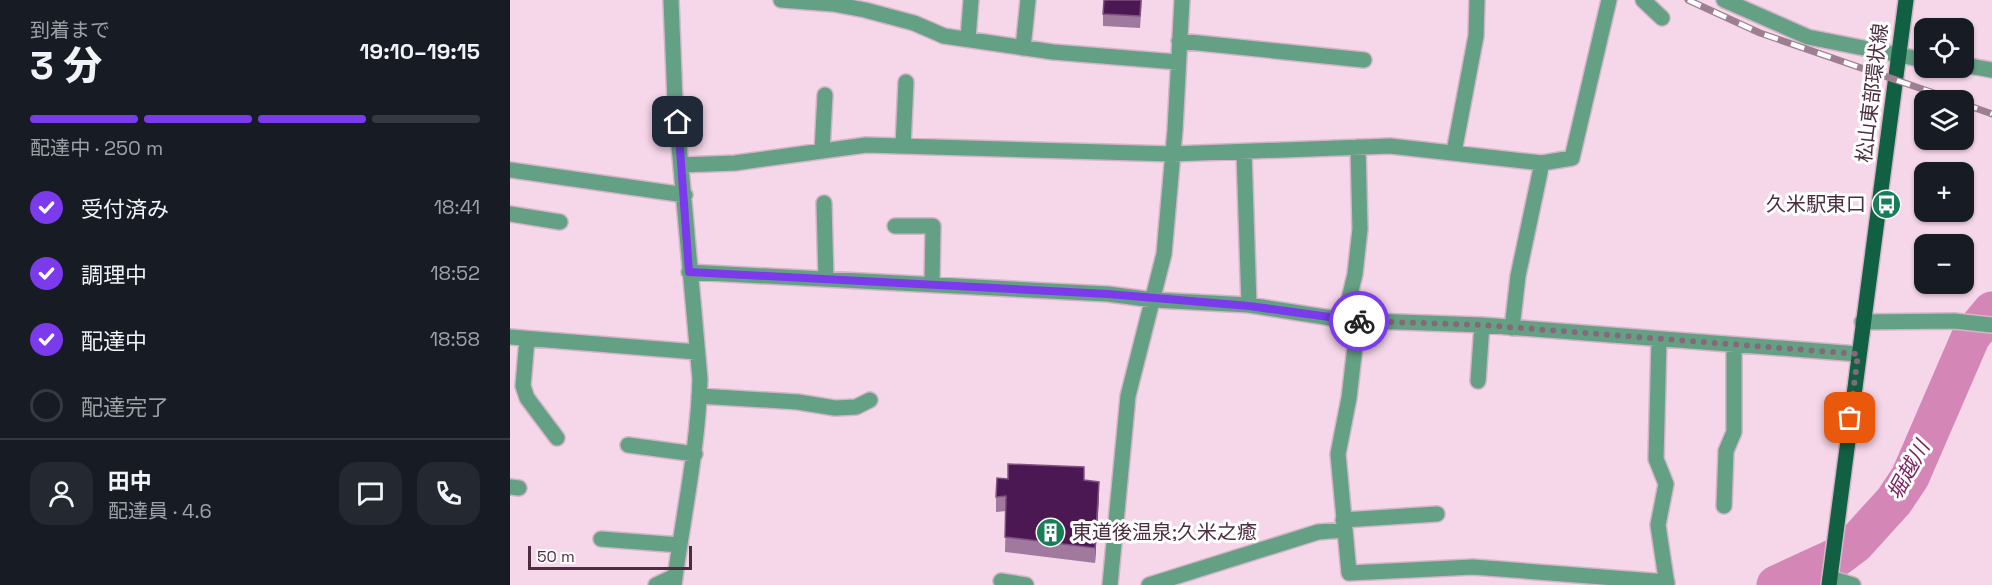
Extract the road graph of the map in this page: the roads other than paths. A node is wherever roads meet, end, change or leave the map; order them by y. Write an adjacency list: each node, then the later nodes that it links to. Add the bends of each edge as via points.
1 (671, 0): 33 (street)
2 (781, 0): 12 (street)
3 (888, 0): 13 (street)
4 (971, 0): 15 (street)
5 (1028, 0): 17 (street)
6 (1182, 0): 16 (street)
7 (1478, 0): 30 (street, via 1476,36)
8 (1609, 0): 32 (street, via 1572,158)
9 (1643, 0): 14 (street)
10 (1724, 0): 18 (street, via 1808,37)
11 (1906, 0): 18 (main road, 松山東部環状線)
12 (833, 2): 13 (street)
13 (887, 16): 15 (street, via 944,36)
14 (1662, 18)
15 (968, 39): 17 (street)
16 (1179, 41): 20 (street); 21 (street)
17 (1023, 48): 21 (street)
18 (1896, 56): 19 (street); 46 (main road, 松山東部環状線)
19 (1914, 59)
20 (1364, 60)
21 (1177, 62): 31 (street)
22 (1974, 67): 23 (street)
23 (1992, 70)
24 (906, 82): 26 (street)
25 (825, 95): 28 (street)
26 (903, 146): 28 (street, via 866,145); 31 (street)
27 (1358, 147): 29 (street); 30 (street); 45 (street, via 1360,229)
28 (822, 151): 33 (street, via 735,164)
29 (1244, 152): 31 (street); 44 (street)
30 (1454, 152): 32 (street)
31 (1172, 154): 43 (street, via 1164,254)
32 (1542, 163): 49 (street, via 1518,276)
33 (682, 165): 35 (street)
34 (510, 171): 35 (street)
35 (685, 195): 40 (street)
36 (824, 203): 41 (street)
37 (510, 213): 38 (street)
38 (560, 222)
39 (895, 226): 42 (street, via 933,226)
40 (689, 272): 41 (street); 54 (street)
41 (826, 279): 42 (street)
42 (932, 285): 43 (street)
43 (1154, 300): 44 (street); 73 (street, via 1128,396)
44 (1249, 306): 45 (street)
45 (1351, 320): 47 (street); 64 (street, via 1349,398 1338,454)
46 (1862, 322): 48 (street); 55 (main road, 松山東部環状線)
47 (1482, 325): 49 (street); 56 (street)
48 (1992, 325)
49 (1512, 328): 52 (street)
50 (510, 337): 51 (street)
51 (527, 339): 54 (street); 59 (street, via 525,392)
52 (1659, 339): 53 (street); 70 (street, via 1656,459 1666,484 1658,525)
53 (1734, 345): 55 (street); 62 (street, via 1734,432 1726,451)
54 (697, 352): 57 (street)
55 (1858, 354): 67 (main road, 松山東部環状線)
56 (1478, 381)
57 (699, 396): 58 (street, via 836,408 856,407); 61 (street)
58 (870, 400)
59 (557, 438)
60 (628, 445): 61 (street)
61 (695, 454): 66 (street)
62 (1724, 506)
63 (1437, 514): 64 (street)
64 (1344, 525): 70 (street, via 1349,573 1473,567); 74 (street)
65 (601, 539): 66 (street)
66 (680, 545): 68 (street)
67 (1830, 578): 75 (street)
68 (674, 580): 71 (street)
69 (1001, 581): 72 (street)
70 (1667, 584)
71 (656, 585)
72 (1026, 585)
73 (1110, 585)
74 (1149, 585)
75 (1853, 585)

